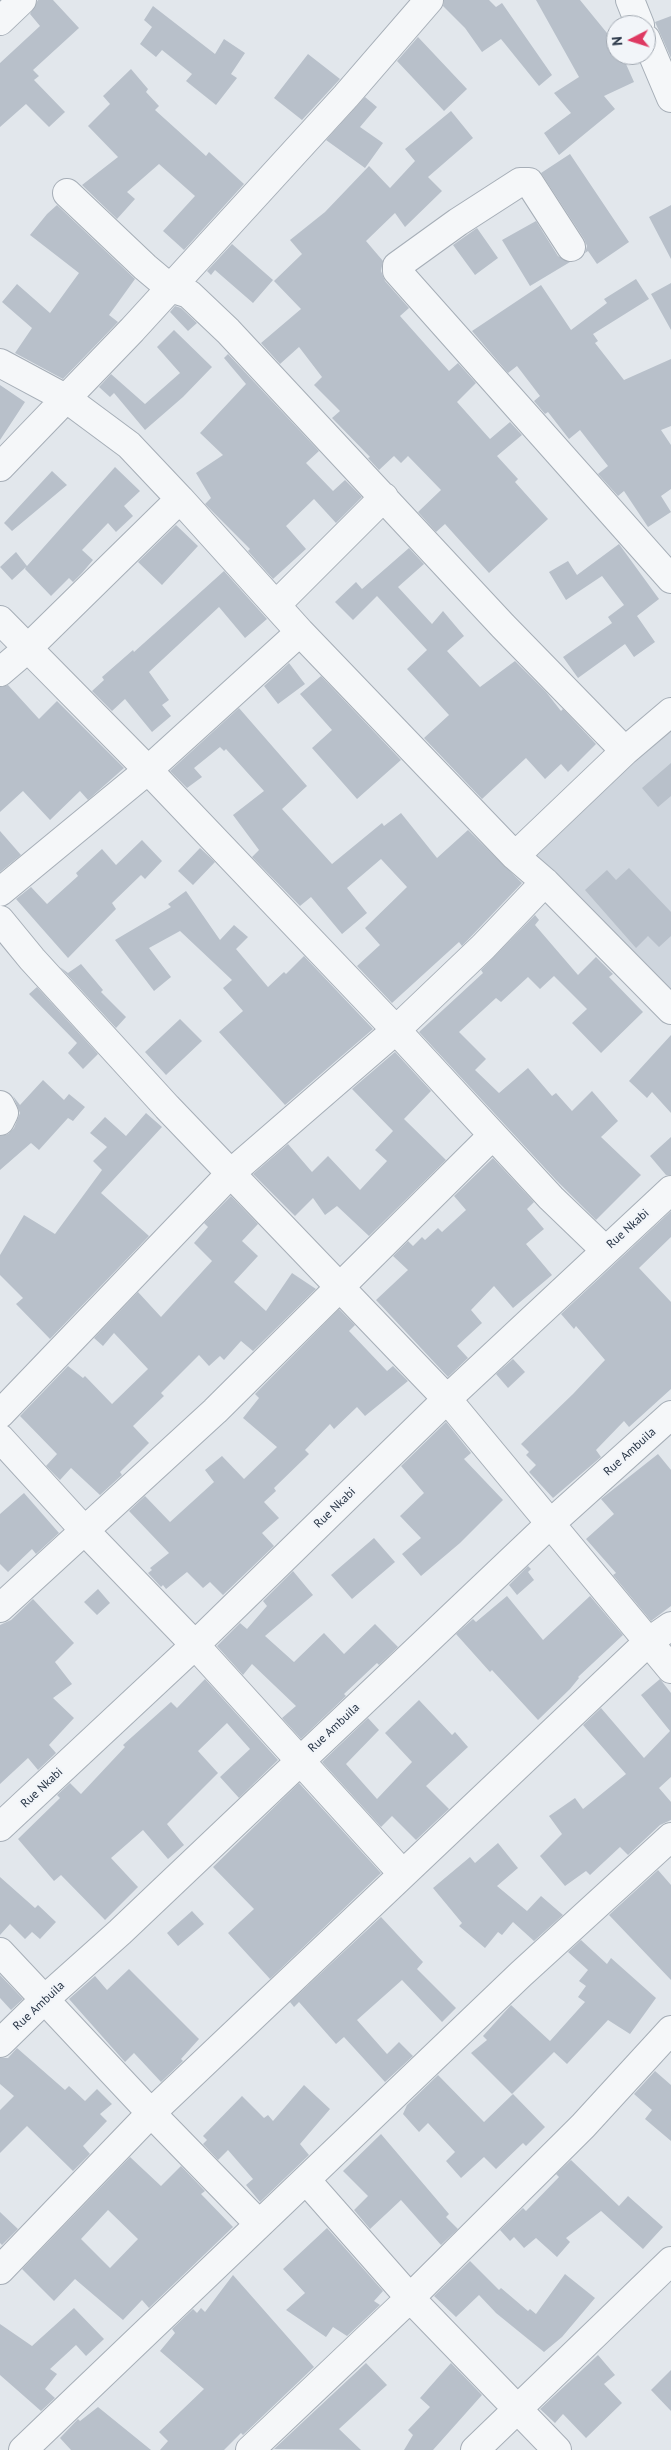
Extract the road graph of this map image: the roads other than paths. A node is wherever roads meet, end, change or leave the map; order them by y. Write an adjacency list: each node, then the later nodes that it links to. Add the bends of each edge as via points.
1 (22, 0): 5 (street)
2 (429, 0): 11 (street)
3 (630, 0): 4 (street)
4 (636, 15)
5 (0, 22)
6 (656, 54): 7 (street)
7 (665, 68): 8 (street)
8 (671, 98)
9 (67, 193): 11 (street)
10 (572, 247): 17 (street, via 529,182 520,182 404,260 397,266 397,271)
11 (170, 288): 13 (street); 15 (street, via 189,294 228,331)
12 (0, 363): 13 (street)
13 (67, 399): 14 (street); 16 (street, via 129,445)
14 (0, 467)
15 (384, 497): 18 (street); 24 (street)
16 (180, 499): 18 (street); 21 (street)
17 (671, 580)
18 (276, 605): 20 (street)
19 (0, 620): 21 (street)
20 (300, 632): 25 (street); 26 (street)
21 (26, 649): 22 (street); 25 (street)
22 (0, 672)
23 (671, 712): 24 (street)
24 (625, 751): 26 (street)
25 (148, 770): 28 (street); 31 (street)
26 (515, 856): 27 (street)
27 (545, 882): 30 (street); 31 (street)
28 (0, 892)
29 (0, 920): 35 (street, via 167,1107)
30 (671, 1010)
31 (396, 1030): 34 (street); 35 (street)
32 (0, 1105): 33 (street, via 4,1113)
33 (0, 1121)
34 (493, 1135): 37 (street); 38 (street)
35 (232, 1172): 38 (street); 40 (street)
36 (671, 1190): 37 (street, Rue Nkabi)
37 (604, 1250): 39 (street, Rue Nkabi)
38 (341, 1286): 39 (street); 44 (street, via 215,1411)
39 (447, 1399): 43 (street); 48 (street, Rue Nkabi)
40 (0, 1414)
41 (671, 1415): 43 (street, Rue Ambuila)
42 (0, 1438): 44 (street)
43 (551, 1523): 47 (street); 50 (street, Rue Ambuila)
44 (85, 1531): 45 (street); 48 (street)
45 (0, 1608)
46 (671, 1626): 47 (street)
47 (648, 1642): 49 (street); 53 (street)
48 (195, 1645): 50 (street); 51 (street, Rue Nkabi)
49 (671, 1669)
50 (300, 1761): 53 (street); 55 (street, Rue Ambuila)
51 (0, 1827)
52 (671, 1837): 59 (street, via 521,1974)
53 (403, 1874): 58 (street)
54 (0, 1952): 55 (street)
55 (45, 1999): 57 (street, Rue Ambuila); 58 (street)
56 (671, 2030): 63 (street, via 583,2126)
57 (0, 2044)
58 (151, 2113): 60 (street); 62 (street)
59 (306, 2180): 60 (street); 63 (street)
60 (259, 2224): 65 (street)
61 (671, 2261): 64 (street)
62 (0, 2270)
63 (410, 2298): 64 (street); 66 (street)
64 (518, 2409): 67 (street); 68 (street)
65 (23, 2450)
66 (250, 2450)
67 (475, 2450)
68 (557, 2450)

